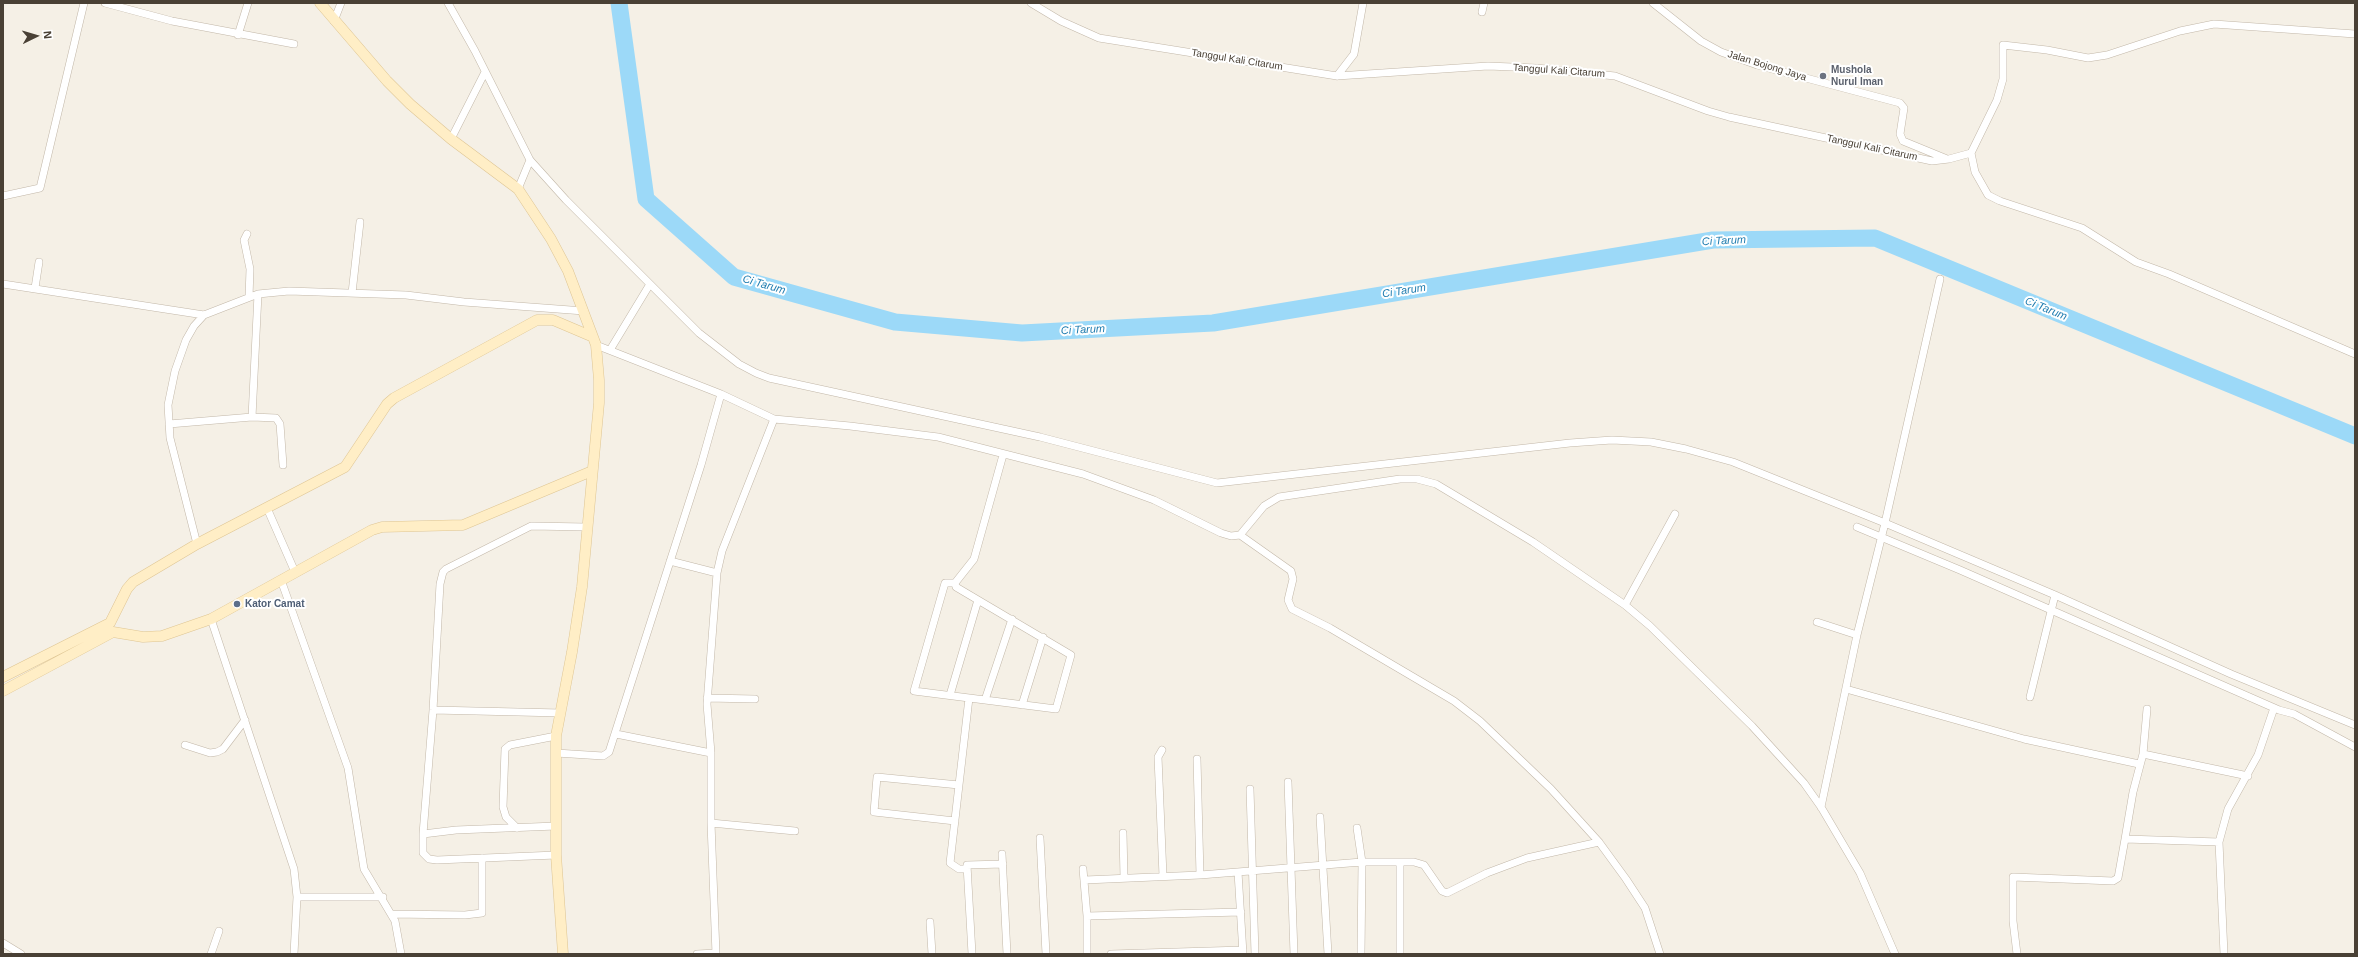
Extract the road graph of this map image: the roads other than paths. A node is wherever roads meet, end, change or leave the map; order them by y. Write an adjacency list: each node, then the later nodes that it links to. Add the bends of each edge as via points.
1 (84, 3): 23 (street, via 40,188)
2 (105, 3): 14 (street)
3 (248, 3): 14 (street)
4 (320, 3): 12 (street)
5 (341, 3): 12 (street)
6 (448, 3): 16 (street)
7 (1031, 3): 17 (street, Tanggul Kali Citarum, via 1061,21 1099,38)
8 (1363, 3): 17 (street, via 1354,54)
9 (1484, 3): 11 (street)
10 (1653, 3): 20 (street, Jalan Bojong Jaya, via 1700,41 1721,52 1757,65 1900,103 1904,108 1900,134 1903,141)
11 (1482, 12)
12 (334, 21): 18 (street, via 401,95)
13 (2355, 34): 19 (street, via 2214,24 2180,31 2117,52 2088,58 2003,45 2003,79 1997,100)
14 (238, 35): 15 (street)
15 (294, 44)
16 (485, 72): 18 (street); 21 (street)
17 (1337, 76): 20 (street, Tanggul Kali Citarum, via 1488,66 1607,74 1729,117 1932,160)
18 (451, 139): 22 (street)
19 (1971, 153): 20 (street, Tanggul Kali Citarum); 38 (street, via 1975,172 1988,196 2082,228 2136,262)
20 (1949, 159)
21 (530, 160): 22 (street); 29 (street)
22 (518, 189): 34 (street, via 556,247)
23 (3, 196)
24 (360, 222): 31 (street)
25 (247, 234): 33 (street, via 244,240 250,270)
26 (39, 262): 30 (street)
27 (1940, 279): 48 (street)
28 (3, 284): 30 (street)
29 (650, 284): 37 (street); 48 (street, via 709,342 738,364 769,378 1040,437 1210,482 1223,484 1570,443 1612,440 1651,442 1733,462)
30 (35, 288): 35 (street)
31 (352, 293): 32 (street, via 289,291); 34 (street, via 406,295)
32 (258, 294): 33 (street); 40 (street)
33 (249, 296): 35 (street)
34 (584, 311): 36 (street)
35 (204, 315): 42 (street, via 190,333 175,371 168,405)
36 (594, 341): 37 (street); 45 (street, via 600,380); 46 (street, via 553,320 531,322 394,398 387,404 345,467)
37 (610, 350): 39 (street)
38 (2355, 354)
39 (721, 394): 41 (street); 54 (street)
40 (252, 417): 42 (street); 44 (street, via 276,418 279,421)
41 (774, 419): 43 (street, via 931,436); 56 (street, via 722,551)
42 (169, 424): 53 (street, via 175,465)
43 (1003, 455): 51 (street, via 1104,480 1154,500 1220,533); 58 (street, via 974,559)
44 (283, 466)
45 (592, 471): 49 (street); 55 (street, via 464,525 382,526)
46 (267, 508): 53 (street); 55 (street)
47 (1675, 514): 61 (street)
48 (1885, 523): 52 (street); 59 (street)
49 (586, 527): 80 (street, via 531,526 443,572); 82 (street, via 582,587)
50 (1857, 528): 52 (street)
51 (1240, 536): 61 (street, via 1264,506 1274,498 1400,479 1427,480 1533,542); 111 (street, via 1291,571 1293,579 1288,600 1290,607 1454,701 1480,721 1551,789)
52 (1882, 537): 62 (street); 67 (street)
53 (197, 544): 66 (street, via 133,582 127,588)
54 (670, 561): 56 (street); 85 (street)
55 (295, 572): 57 (street)
56 (717, 573): 74 (street)
57 (281, 580): 63 (street); 130 (street, via 348,768 364,869)
58 (955, 583): 60 (street, via 956,587); 72 (street, via 945,583 914,691)
59 (2055, 595): 62 (street); 84 (street)
60 (978, 600): 64 (street); 72 (street)
61 (1624, 605): 99 (street, via 1650,626 1752,726 1804,783)
62 (2051, 611): 73 (street); 79 (street)
63 (211, 619): 66 (street, via 170,635 156,637 143,637); 83 (street)
64 (1012, 619): 68 (street); 77 (street)
65 (1817, 622): 67 (street)
66 (112, 628): 69 (street); 71 (street)
67 (1857, 635): 70 (street)
68 (1043, 637): 78 (street); 78 (street, via 1071,655 1056,709)
69 (3, 677)
70 (1846, 689): 94 (street, via 2024,740); 99 (street)
71 (3, 691)
72 (950, 695): 75 (street)
73 (2030, 697)
74 (707, 698): 76 (street); 91 (street)
75 (969, 698): 77 (street); 97 (street)
76 (755, 699)
77 (985, 700): 78 (street)
78 (1022, 705)
79 (2274, 708): 88 (street, via 2294,714); 95 (street)
80 (433, 710): 82 (street); 108 (street)
81 (2147, 710): 92 (street)
82 (560, 713): 86 (street)
83 (245, 720): 87 (street, via 223,749 217,752 210,754); 129 (street, via 288,847 295,874)
84 (2355, 725)
85 (616, 734): 90 (street, via 606,755); 91 (street)
86 (556, 736): 90 (street); 104 (street, via 510,745 505,749 503,807 506,817)
87 (185, 745)
88 (2355, 747)
89 (1162, 750): 126 (street, via 1158,757)
90 (556, 753): 103 (street)
91 (711, 753): 102 (street)
92 (2143, 754): 94 (street); 95 (street)
93 (1197, 759): 125 (street)
94 (2139, 764): 110 (street)
95 (2248, 776): 112 (street, via 2228,809)
96 (1288, 782): 120 (street)
97 (959, 785): 101 (street); 101 (street, via 877,777 874,812)
98 (1250, 789): 123 (street)
99 (1821, 807): 157 (street, via 1860,873)
100 (1320, 817): 119 (street)
101 (955, 821): 121 (street, via 950,863 959,869)
102 (711, 823): 106 (street); 144 (street)
103 (556, 826): 104 (street); 114 (street)
104 (517, 828): 108 (street)
105 (1358, 828): 116 (street)
106 (795, 831)
107 (1123, 833): 127 (street)
108 (422, 834): 115 (street, via 422,850 429,859)
109 (1040, 838): 148 (street)
110 (2125, 838): 112 (street); 158 (street, via 2118,878 2115,881 2013,877 2013,921)
111 (1599, 842): 117 (street, via 1527,858 1486,873 1447,893 1442,891 1424,865); 156 (street, via 1645,908)
112 (2219, 842): 159 (street)
113 (1002, 854): 118 (street)
114 (556, 855): 115 (street); 142 (street)
115 (482, 858): 132 (street, via 482,913)
116 (1362, 862): 117 (street); 119 (street); 154 (street)
117 (1400, 862): 155 (street)
118 (1003, 864): 121 (street, via 967,865); 147 (street)
119 (1324, 865): 120 (street); 153 (street)
120 (1291, 866): 123 (street); 152 (street)
121 (967, 869): 146 (street)
122 (1083, 869): 128 (street)
123 (1253, 871): 124 (street); 151 (street)
124 (1238, 872): 125 (street); 131 (street)
125 (1200, 875): 126 (street)
126 (1163, 876): 127 (street)
127 (1124, 878): 128 (street)
128 (1086, 880): 133 (street)
129 (297, 897): 130 (street); 140 (street)
130 (383, 898): 132 (street)
131 (1241, 912): 133 (street); 137 (street)
132 (391, 914): 141 (street, via 397,926)
133 (1087, 916): 149 (street)
134 (930, 922): 145 (street)
135 (219, 931): 139 (street)
136 (3, 943): 138 (street)
137 (1243, 952): 150 (street)
138 (21, 954)
139 (211, 954)
140 (294, 954)
141 (401, 954)
142 (563, 954)
143 (697, 954): 144 (street)
144 (716, 954)
145 (932, 954)
146 (972, 954)
147 (1007, 954)
148 (1046, 954)
149 (1087, 954)
150 (1110, 954)
151 (1255, 954)
152 (1294, 954)
153 (1328, 954)
154 (1361, 954)
155 (1400, 954)
156 (1660, 954)
157 (1895, 954)
158 (2017, 954)
159 (2224, 954)

